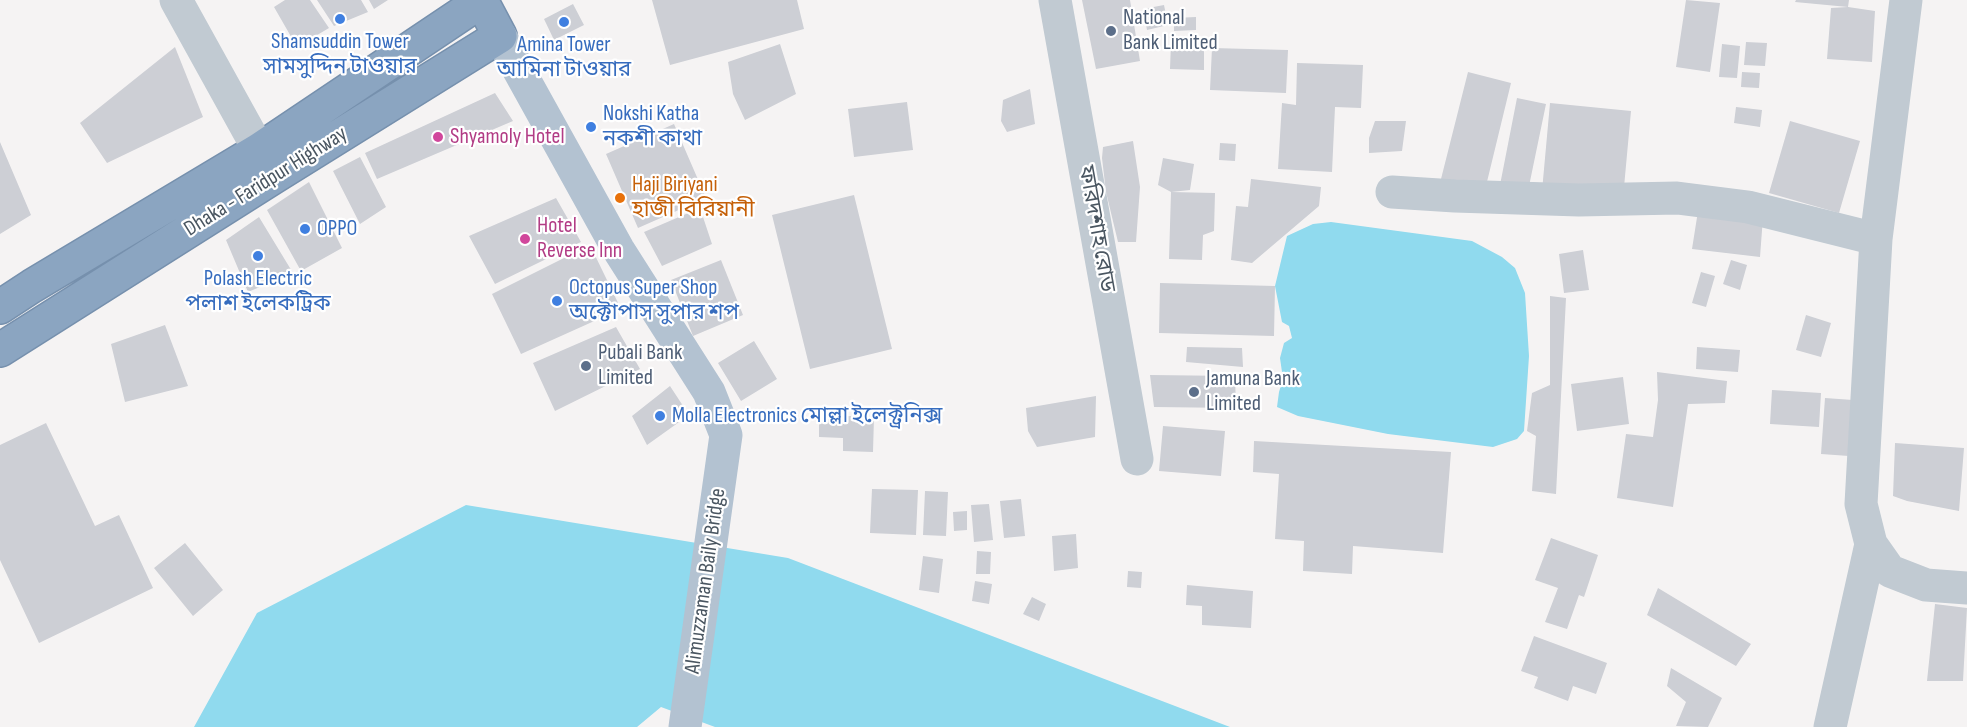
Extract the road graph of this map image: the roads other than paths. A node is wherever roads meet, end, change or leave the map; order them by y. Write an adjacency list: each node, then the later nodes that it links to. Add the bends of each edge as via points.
1 (176, 0): 6 (street)
2 (481, 0): 5 (highway, Dhaka - Faridpur Highway); 6 (highway, Dhaka - Faridpur Highway)
3 (1055, 0): 11 (street, ফরিদশাহ রোড)
4 (1906, 0): 8 (street)
5 (500, 36): 10 (highway, Dhaka - Faridpur Highway); 14 (main road, Alimuzzaman Baily Bridge, via 618,249 709,392 726,435)
6 (259, 150): 9 (highway, Dhaka - Faridpur Highway)
7 (1392, 192): 8 (street, via 1579,200 1677,198 1748,207)
8 (1876, 239): 12 (street, via 1861,504)
9 (0, 307)
10 (0, 350)
11 (1137, 459)
12 (1871, 544): 13 (street, via 1890,571 1926,585); 15 (street)
13 (1967, 588)
14 (685, 727)
15 (1830, 727)

